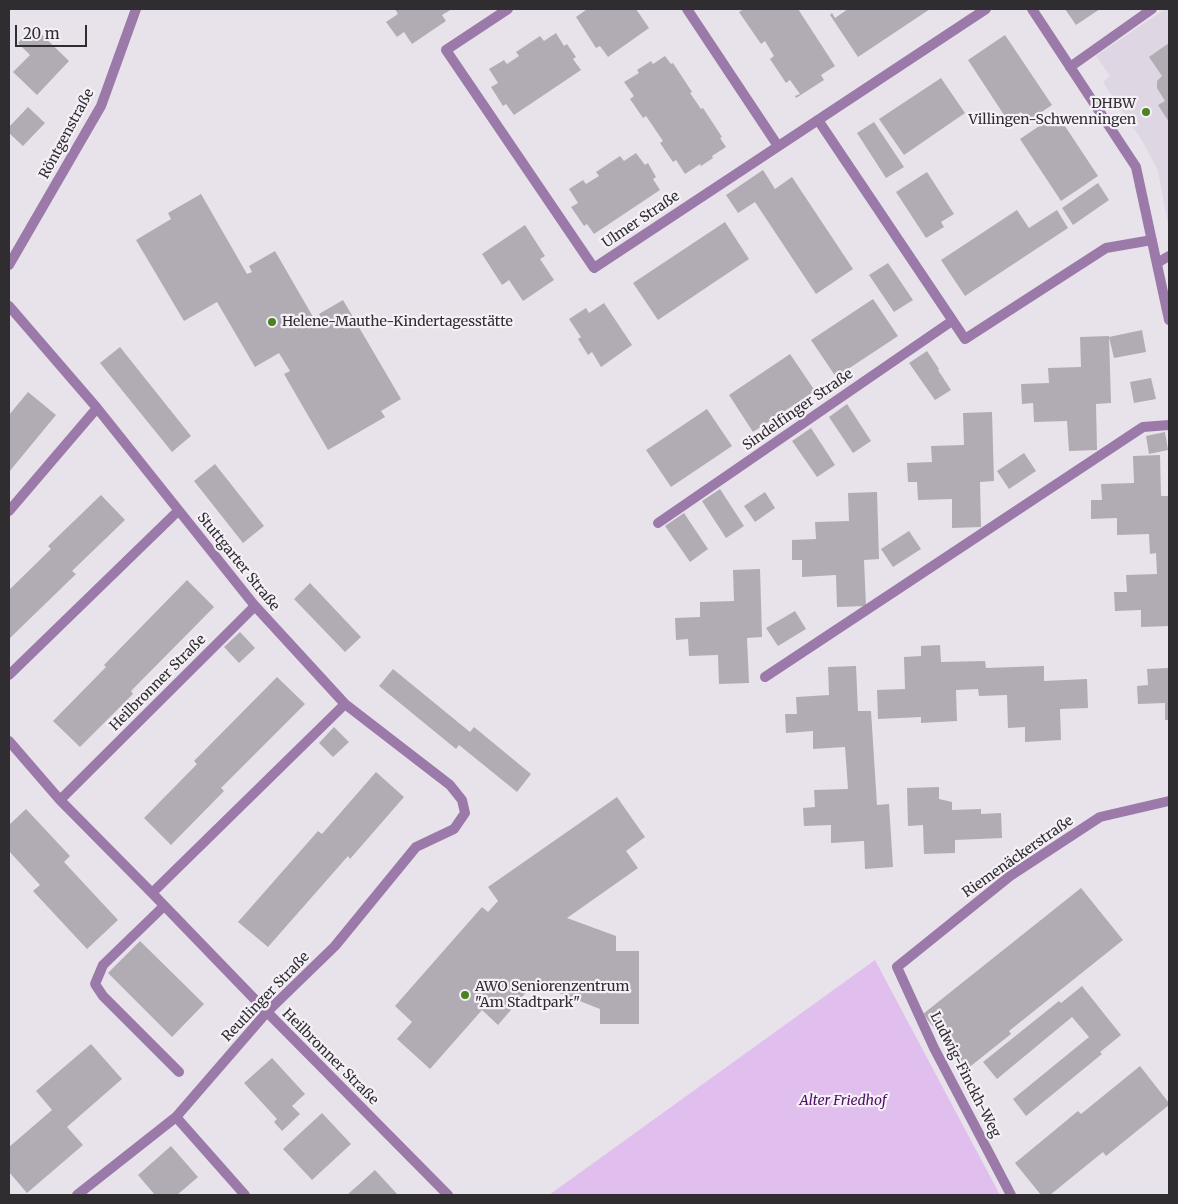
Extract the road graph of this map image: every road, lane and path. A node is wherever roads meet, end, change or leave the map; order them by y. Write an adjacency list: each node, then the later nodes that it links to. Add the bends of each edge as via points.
1 (136, 9): 13 (street, Röntgenstraße, via 101,106)
2 (508, 9): 9 (street, Ulmer Straße, via 446,50 594,268)
3 (687, 9): 9 (street)
4 (986, 9): 8 (street, Ulmer Straße)
5 (1032, 9): 7 (street)
6 (1152, 9): 7 (street)
7 (1070, 67): 10 (street, via 1136,167)
8 (818, 120): 9 (street, Ulmer Straße); 16 (street)
9 (778, 146)
10 (1152, 240): 12 (street); 16 (street, via 1106,248 965,339)
11 (1169, 256): 12 (street)
12 (1157, 263): 14 (street)
13 (9, 265)
14 (1166, 290): 17 (street)
15 (9, 306): 18 (street, Stuttgarter Straße)
16 (952, 320): 22 (street, Sindelfinger Straße)
17 (1169, 320)
18 (96, 408): 20 (street); 21 (street, Stuttgarter Straße)
19 (1169, 425): 25 (street, via 1143,427)
20 (9, 511)
21 (178, 511): 23 (street, Stuttgarter Straße); 24 (street)
22 (658, 523)
23 (255, 606): 26 (street, Stuttgarter Straße); 28 (street, Heilbronner Straße)
24 (9, 674)
25 (765, 677)
26 (345, 704): 30 (street, Stuttgarter Straße, via 450,785 462,800); 31 (street)
27 (9, 741): 28 (street, Heilbronner Straße)
28 (60, 800): 31 (street, Heilbronner Straße)
29 (1169, 801): 33 (street, Riemenäckerstraße, via 1100,817 1010,876)
30 (465, 813): 34 (street, Reutlinger Straße, via 454,829 416,847 335,946)
31 (152, 893): 32 (street, Heilbronner Straße)
32 (164, 906): 34 (street, Heilbronner Straße); 35 (street, via 103,965 95,984)
33 (897, 967): 40 (street, Ludwig-Finckh-Weg, via 934,1048)
34 (267, 1012): 36 (street, Reutlinger Straße); 39 (street, Heilbronner Straße)
35 (179, 1072)
36 (176, 1117): 37 (street, Reutlinger Straße); 38 (street)
37 (77, 1195)
38 (245, 1195)
39 (448, 1195)
40 (1011, 1195)

